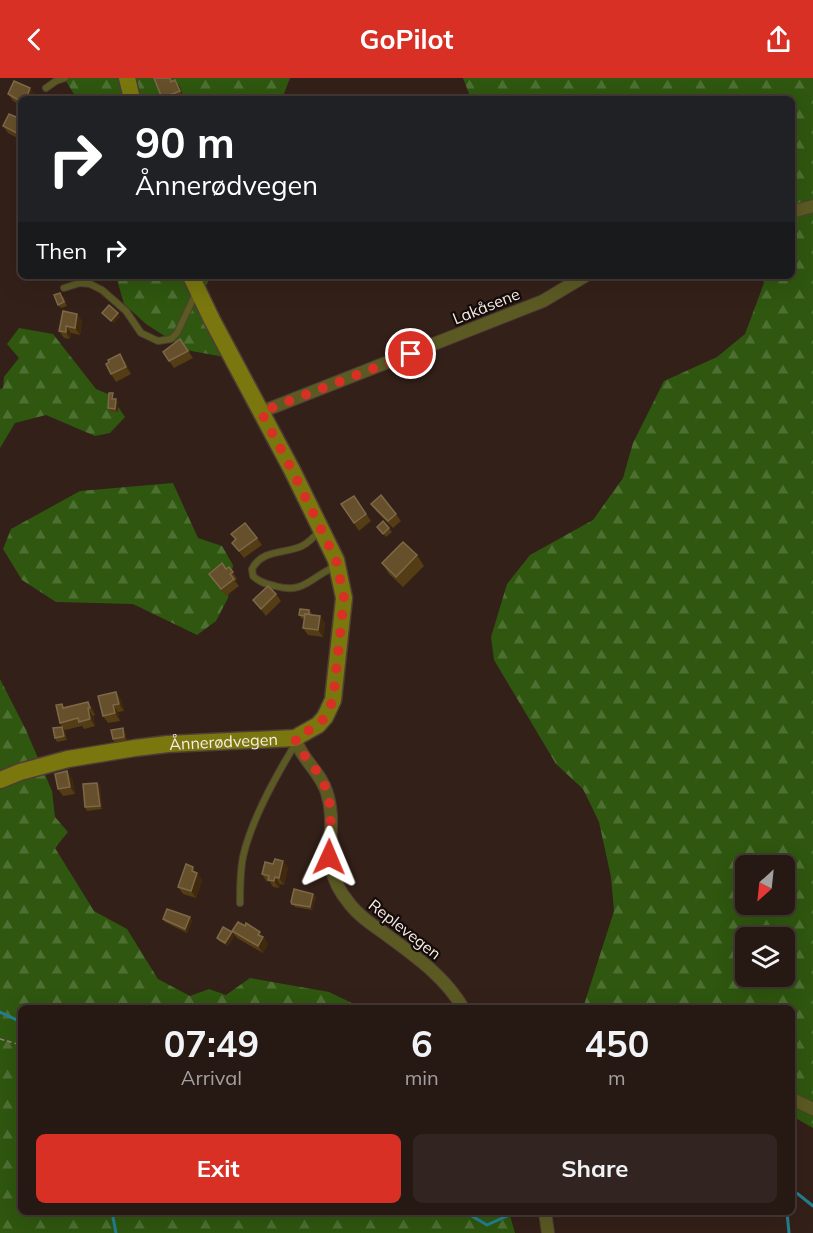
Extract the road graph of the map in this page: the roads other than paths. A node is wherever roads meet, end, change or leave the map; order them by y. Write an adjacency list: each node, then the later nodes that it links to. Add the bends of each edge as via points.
1 (65, 78): 3 (lane)
2 (127, 78): 4 (main road)
3 (46, 88)
4 (131, 96)
5 (813, 206): 6 (street)
6 (795, 211)
7 (580, 279): 10 (street, Lakåsene, via 543,301)
8 (194, 283): 9 (lane, via 177,333 171,339 158,341 141,333 126,311 102,290 80,283); 10 (main road, Ånnerødvegen)
9 (64, 288)
10 (261, 412): 11 (main road, Ånnerødvegen)
11 (321, 530): 12 (main road, Ånnerødvegen); 12 (lane, via 302,546 258,560 252,569 253,576 278,588 295,589)
12 (338, 566): 13 (main road, Ånnerødvegen, via 344,598 333,700 318,725)
13 (296, 740): 14 (main road, Ånnerødvegen, via 135,748 57,762); 15 (lane, via 270,789 244,855); 16 (street, Replevegen, via 328,795 330,864 340,890 358,913 446,982)
14 (0, 780)
15 (240, 903)
16 (461, 1005)
17 (795, 1100): 18 (street)
18 (813, 1109)
19 (546, 1215): 20 (street)
20 (548, 1233)

